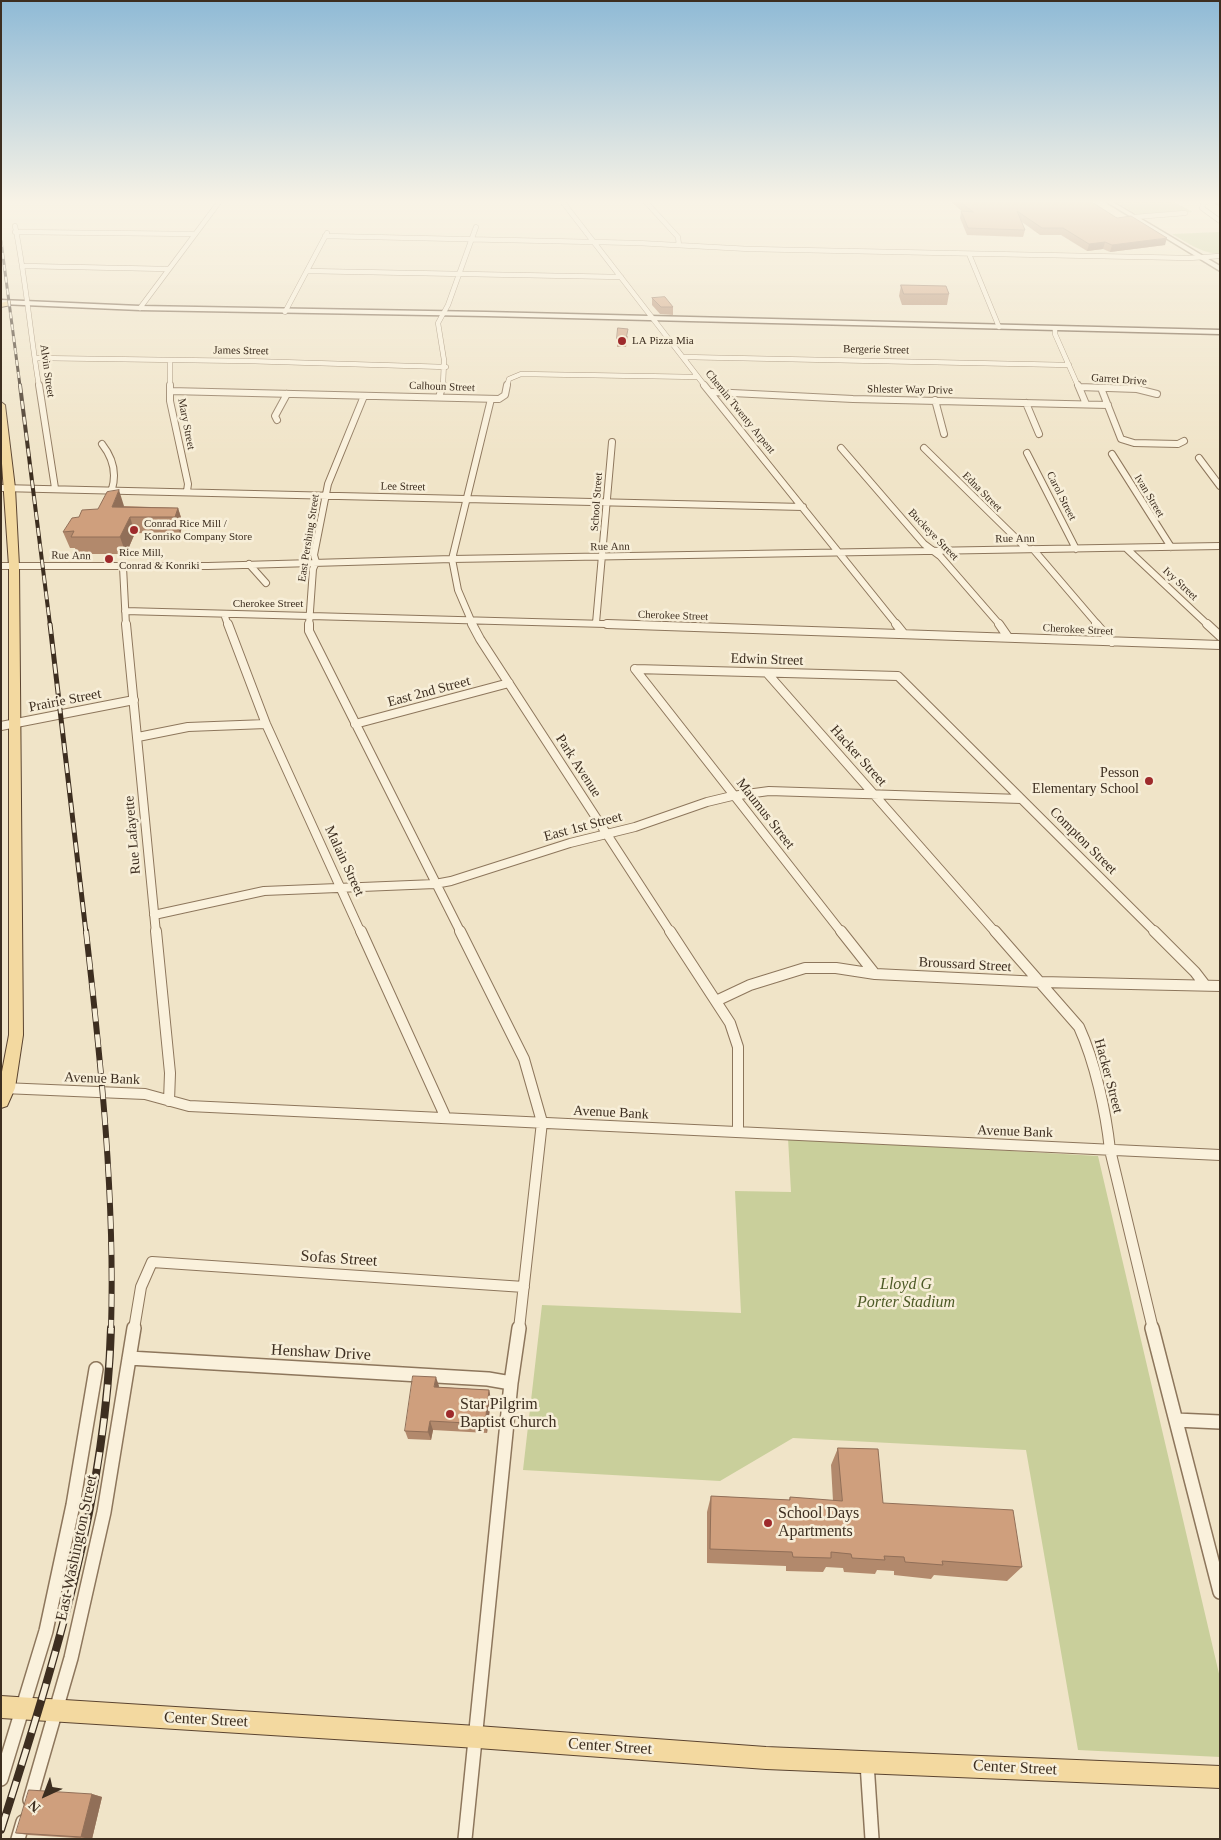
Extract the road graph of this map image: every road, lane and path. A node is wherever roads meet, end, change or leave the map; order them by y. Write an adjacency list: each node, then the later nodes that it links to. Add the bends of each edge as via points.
1 (24, 287): 8 (street, Alvin Street)
2 (155, 287): 9 (street)
3 (298, 287): 10 (street)
4 (454, 287): 11 (street)
5 (629, 287): 12 (street, Chemin Twenty Arpent)
6 (983, 287): 13 (street)
7 (3, 303): 8 (main road)
8 (26, 304): 9 (main road); 17 (street, Alvin Street)
9 (140, 308): 10 (main road)
10 (285, 312): 11 (main road)
11 (443, 314): 12 (main road); 20 (street, via 438,323)
12 (653, 318): 13 (main road); 16 (street, Chemin Twenty Arpent)
13 (999, 327): 14 (main road)
14 (1054, 328): 15 (main road); 19 (street)
15 (1220, 332)
16 (684, 357): 19 (street, Bergerie Street); 21 (street, Chemin Twenty Arpent)
17 (36, 358): 18 (street, James Street); 49 (street, Alvin Street)
18 (170, 360): 20 (street, James Street); 24 (street, Mary Street)
19 (1069, 365): 22 (street)
20 (446, 367): 29 (street)
21 (698, 377): 25 (street, Chemin Twenty Arpent); 30 (street, Calhoun Street, via 521,374 509,379 505,395)
22 (1079, 387): 23 (street, Garret Drive); 33 (street)
23 (1101, 388): 27 (street, Garret Drive, via 1138,389); 35 (street)
24 (170, 391): 26 (street, Calhoun Street); 51 (street, Mary Street)
25 (712, 392): 31 (street, Shlester Way Drive); 55 (street, Chemin Twenty Arpent)
26 (287, 394): 28 (street, Calhoun Street); 36 (street, via 275,416)
27 (1157, 394)
28 (364, 396): 29 (street, Calhoun Street); 52 (street, East Pershing Street)
29 (439, 397): 30 (street, Calhoun Street)
30 (490, 399): 53 (street, Park Avenue)
31 (935, 400): 32 (street, Shlester Way Drive); 37 (street)
32 (1026, 403): 33 (street, Shlester Way Drive); 38 (street)
33 (1086, 404): 35 (street, Shlester Way Drive)
34 (1, 405): 48 (main road)
35 (1108, 405): 39 (street, via 1121,439 1134,443 1178,444)
36 (277, 420)
37 (944, 434)
38 (1039, 434)
39 (1184, 441)
40 (612, 442): 54 (street, School Street)
41 (102, 444): 50 (street, via 113,465 115,480)
42 (841, 448): 61 (street, Buckeye Street, via 924,544)
43 (924, 448): 59 (street, Edna Street)
44 (1027, 452): 60 (street, Carol Street)
45 (1112, 454): 57 (street, Ivan Street)
46 (1199, 458): 47 (street)
47 (1220, 486)
48 (5, 488): 49 (street, Lee Street); 68 (main road)
49 (55, 488): 50 (street, Lee Street)
50 (112, 489): 51 (street, Lee Street)
51 (188, 491): 52 (street, Lee Street)
52 (325, 495): 53 (street, Lee Street); 65 (street, East Pershing Street, via 314,555)
53 (467, 498): 54 (street, Lee Street); 64 (street, Park Avenue)
54 (607, 502): 55 (street, Lee Street); 63 (street, School Street)
55 (803, 507): 62 (street, Chemin Twenty Arpent)
56 (1220, 546): 57 (street, Rue Ann)
57 (1171, 547): 58 (street, Rue Ann)
58 (1126, 548): 60 (street, Rue Ann); 77 (street, Ivy Street)
59 (1030, 549): 60 (street, Rue Ann); 61 (street, Rue Ann); 79 (street, Edna Street)
60 (1076, 549)
61 (933, 550): 62 (street, Rue Ann); 78 (street, Buckeye Street)
62 (840, 553): 63 (street, Rue Ann); 76 (street, Chemin Twenty Arpent)
63 (603, 557): 64 (street, Rue Ann); 75 (street, School Street)
64 (452, 559): 65 (street, Rue Ann); 74 (street, Park Avenue, via 453,574)
65 (316, 562): 66 (street, Rue Ann); 73 (street, East Pershing Street)
66 (249, 564): 69 (street, Rue Ann); 70 (street)
67 (1, 566): 68 (street, Rue Ann)
68 (14, 566): 69 (street, Rue Ann); 88 (main road)
69 (123, 567): 71 (street, Rue Lafayette)
70 (266, 582)
71 (125, 611): 72 (street, Cherokee Street); 85 (street, Rue Lafayette)
72 (224, 614): 73 (street, Cherokee Street); 86 (street, Malain Street)
73 (308, 615): 74 (street, Cherokee Street); 87 (street, East Pershing Street, via 309,631)
74 (470, 619): 75 (street, Cherokee Street); 84 (street, Park Avenue)
75 (596, 623): 76 (street, Cherokee Street)
76 (904, 634): 78 (street, Cherokee Street)
77 (1220, 636)
78 (1008, 637): 79 (street, Cherokee Street)
79 (1112, 642): 80 (street, Cherokee Street)
80 (1220, 645)
81 (635, 669): 82 (street, Edwin Street); 91 (street, Maumus Street)
82 (767, 673): 83 (street, Edwin Street); 90 (street, Hacker Street)
83 (898, 676): 92 (street, Compton Street)
84 (509, 683): 87 (street, East 2nd Street); 93 (street, Park Avenue)
85 (134, 700): 88 (street, Prairie Street); 89 (street, Rue Lafayette)
86 (266, 724): 89 (street, via 188,727); 95 (street, Malain Street)
87 (355, 724): 94 (street)
88 (7, 725): 102 (main road, via 16,1035)
89 (138, 737): 96 (street, Rue Lafayette)
90 (874, 794): 91 (street, East 1st Street, via 769,791); 92 (street, East 1st Street); 98 (street, Hacker Street)
91 (732, 796): 93 (street, East 1st Street); 97 (street, Maumus Street)
92 (1021, 799): 99 (street, Compton Street)
93 (607, 834): 94 (street, East 1st Street); 101 (street, Park Avenue)
94 (435, 884): 95 (street, East 1st Street); 106 (street, via 524,1059)
95 (341, 886): 96 (street, East 1st Street, via 264,890); 105 (street, Malain Street)
96 (154, 915): 104 (street, Rue Lafayette, via 170,1073)
97 (875, 974): 98 (street, Broussard Street); 101 (street, Broussard Street, via 836,968 805,968 750,985)
98 (1041, 982): 99 (street, Broussard Street); 108 (street, Hacker Street, via 1079,1027 1085,1040 1107,1123)
99 (1205, 985): 100 (street, Broussard Street)
100 (1220, 986)
101 (716, 1001): 107 (street, Park Avenue, via 730,1023 738,1047)
102 (4, 1088): 103 (main road); 104 (street, Avenue Bank, via 145,1094)
103 (1, 1101)
104 (169, 1101): 105 (street, Avenue Bank, via 189,1106)
105 (446, 1118): 106 (street, Avenue Bank)
106 (542, 1122): 107 (street, Avenue Bank); 111 (street)
107 (738, 1132): 108 (street, Avenue Bank)
108 (1110, 1150): 109 (street, Avenue Bank); 115 (street, Hacker Street)
109 (1220, 1155)
110 (152, 1262): 111 (street, Sofas Street); 112 (street, East Washington Street, via 140,1287)
111 (524, 1286): 114 (street, via 515,1366)
112 (130, 1358): 114 (street, Henshaw Drive, via 488,1379); 120 (street, East Washington Street, via 104,1512)
113 (96, 1369): 119 (street, East Washington Street, via 71,1515 46,1631)
114 (510, 1383): 121 (street)
115 (1176, 1420): 116 (street); 117 (street, Hacker Street)
116 (1220, 1422)
117 (1220, 1592)
118 (1, 1708): 119 (main road, Center Street)
119 (24, 1709): 120 (main road, Center Street); 124 (street, East Washington Street)
120 (57, 1712): 121 (main road, Center Street); 125 (street, East Washington Street)
121 (477, 1737): 122 (main road, Center Street, via 766,1758); 126 (street)
122 (866, 1760): 123 (main road, Center Street); 127 (street)
123 (1220, 1777)
124 (1, 1780)
125 (18, 1839)
126 (465, 1839)
127 (872, 1839)

